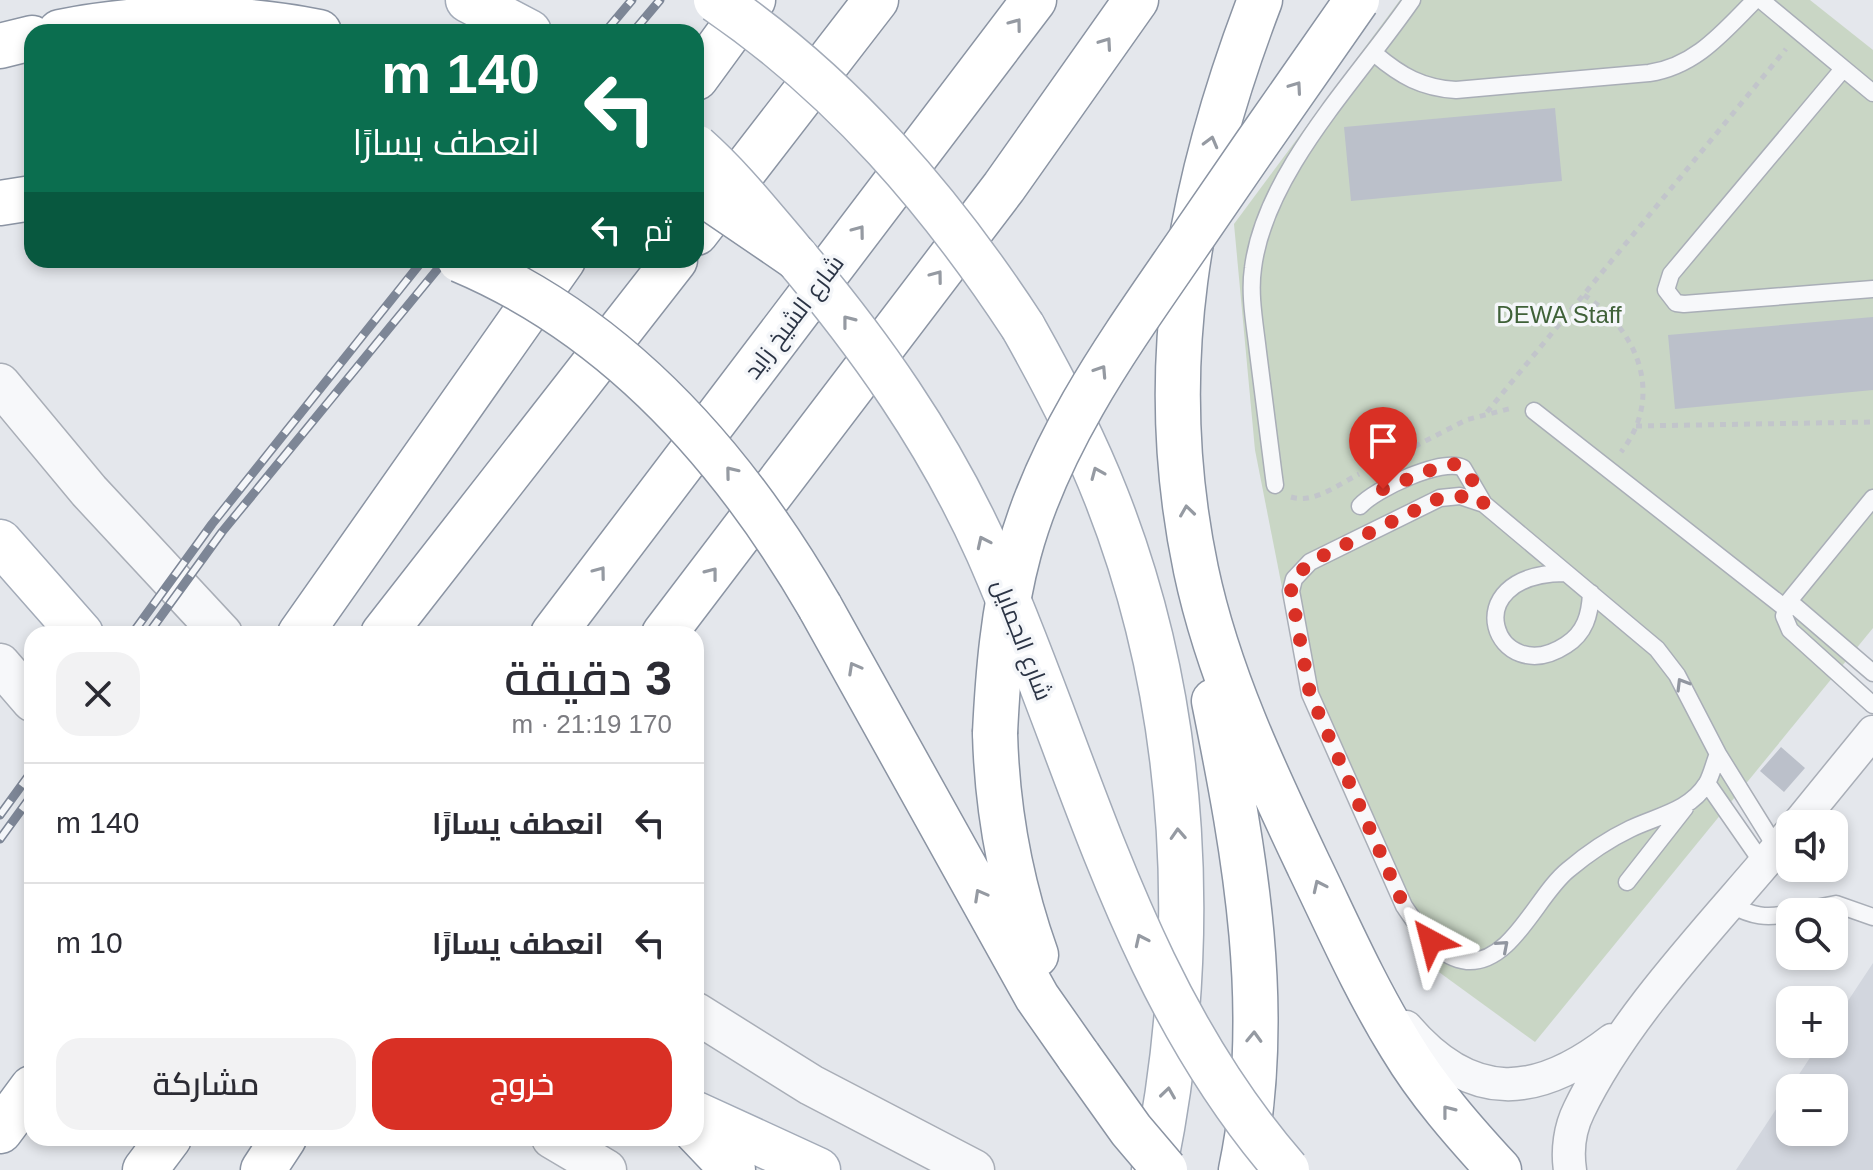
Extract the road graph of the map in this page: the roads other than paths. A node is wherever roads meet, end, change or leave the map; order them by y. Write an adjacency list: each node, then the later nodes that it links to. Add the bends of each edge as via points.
1 (468, 0): 13 (main road)
2 (716, 0): 77 (main road, one-way to 2, bridge, via 1173,1053 1180,926 1176,802 1170,739 1145,616 1123,541 1082,438 1023,327 953,225 871,132 780,48)
3 (753, 0): 15 (main road)
4 (876, 0): 20 (main road)
5 (1034, 0): 41 (main road, شارع الشيخ زايد, one-way to 5)
6 (1136, 0): 42 (main road, one-way to 6, via 1004,187)
7 (1260, 0): 33 (main road, one-way to 7, via 1179,428 1184,285 1210,144)
8 (1357, 0): 63 (main road, one-way to 8, bridge, via 1021,913 1002,824 997,687 1019,551 1051,465 1094,383)
9 (1412, 0): 14 (lane)
10 (1758, 0): 14 (lane, via 1699,55 1666,70 1456,90 1412,82); 16 (lane)
11 (124, 24): 12 (main road)
12 (227, 24)
13 (514, 24)
14 (1375, 54): 28 (lane, via 1292,164 1259,233 1253,309)
15 (704, 67)
16 (1843, 69): 17 (lane); 25 (lane, via 1671,274 1666,290 1676,303 1684,304)
17 (1873, 93)
18 (704, 155): 21 (main road, شارع الجمايل, bridge)
19 (704, 194): 21 (main road, bridge)
20 (704, 223)
21 (797, 258): 80 (main road, شارع الجمايل, one-way to 21, bridge, via 1198,1049 1141,943 959,491 886,369)
22 (477, 268): 63 (main road, one-way to 22, bridge, via 1025,976 792,559 728,468 652,385 609,349 516,287)
23 (557, 268): 39 (main road)
24 (669, 268): 40 (main road)
25 (1873, 289)
26 (0, 384): 38 (street, via 89,491)
27 (1534, 411): 36 (lane)
28 (1275, 485)
29 (1873, 498): 36 (lane)
30 (1484, 504): 31 (lane, via 1463,468 1449,463 1383,489); 34 (lane); 50 (lane, one-way to 50, via 1460,496 1431,502 1310,562 1294,579 1291,591 1302,664 1321,722 1416,925 1448,955 1467,961 1487,958 1505,948 1539,900 1595,848)
31 (1360, 506)
32 (0, 542): 37 (main road)
33 (1196, 571): 60 (main road, one-way to 33, via 1263,769); 79 (main road, one-way to 33, via 1254,1056 1254,953 1243,851 1204,649)
34 (1565, 573): 35 (lane); 35 (lane, via 1529,577 1501,594 1494,624 1511,650 1541,655 1573,641 1587,619)
35 (1591, 593): 48 (lane, one-way to 35, via 1677,675 1657,649)
36 (1787, 604): 44 (lane); 46 (lane, via 1790,630)
37 (74, 626)
38 (215, 626)
39 (306, 626)
40 (389, 626)
41 (559, 626)
42 (670, 626)
43 (0, 664): 45 (street)
44 (1873, 673)
45 (24, 692)
46 (1873, 705)
47 (1873, 732): 51 (street)
48 (1718, 754): 49 (lane); 52 (lane)
49 (1707, 783): 50 (lane); 53 (lane)
50 (1689, 803): 55 (lane)
51 (1809, 810)
52 (1776, 847)
53 (1776, 848)
54 (1776, 850): 56 (street)
55 (1627, 882)
56 (1731, 905): 58 (lane, via 1751,915); 62 (street)
57 (1848, 908): 59 (lane)
58 (1776, 917)
59 (1873, 917)
60 (1359, 972): 62 (street, via 1434,1057 1461,1074 1491,1083 1554,1078); 81 (main road, one-way to 60, via 1431,1090)
61 (704, 1018): 76 (street, via 811,1085)
62 (1631, 1026): 82 (street, via 1578,1112 1570,1135)
63 (1079, 1057): 78 (main road, bridge)
64 (24, 1099): 66 (main road)
65 (704, 1118): 75 (main road)
66 (0, 1131)
67 (704, 1139): 74 (main road)
68 (163, 1146): 71 (main road)
69 (279, 1146): 72 (main road)
70 (566, 1146): 73 (street)
71 (145, 1170)
72 (263, 1170)
73 (606, 1170)
74 (733, 1170)
75 (818, 1170)
76 (974, 1170)
77 (1154, 1170)
78 (1165, 1170)
79 (1241, 1170)
80 (1287, 1170)
81 (1499, 1170)
82 (1570, 1170)

